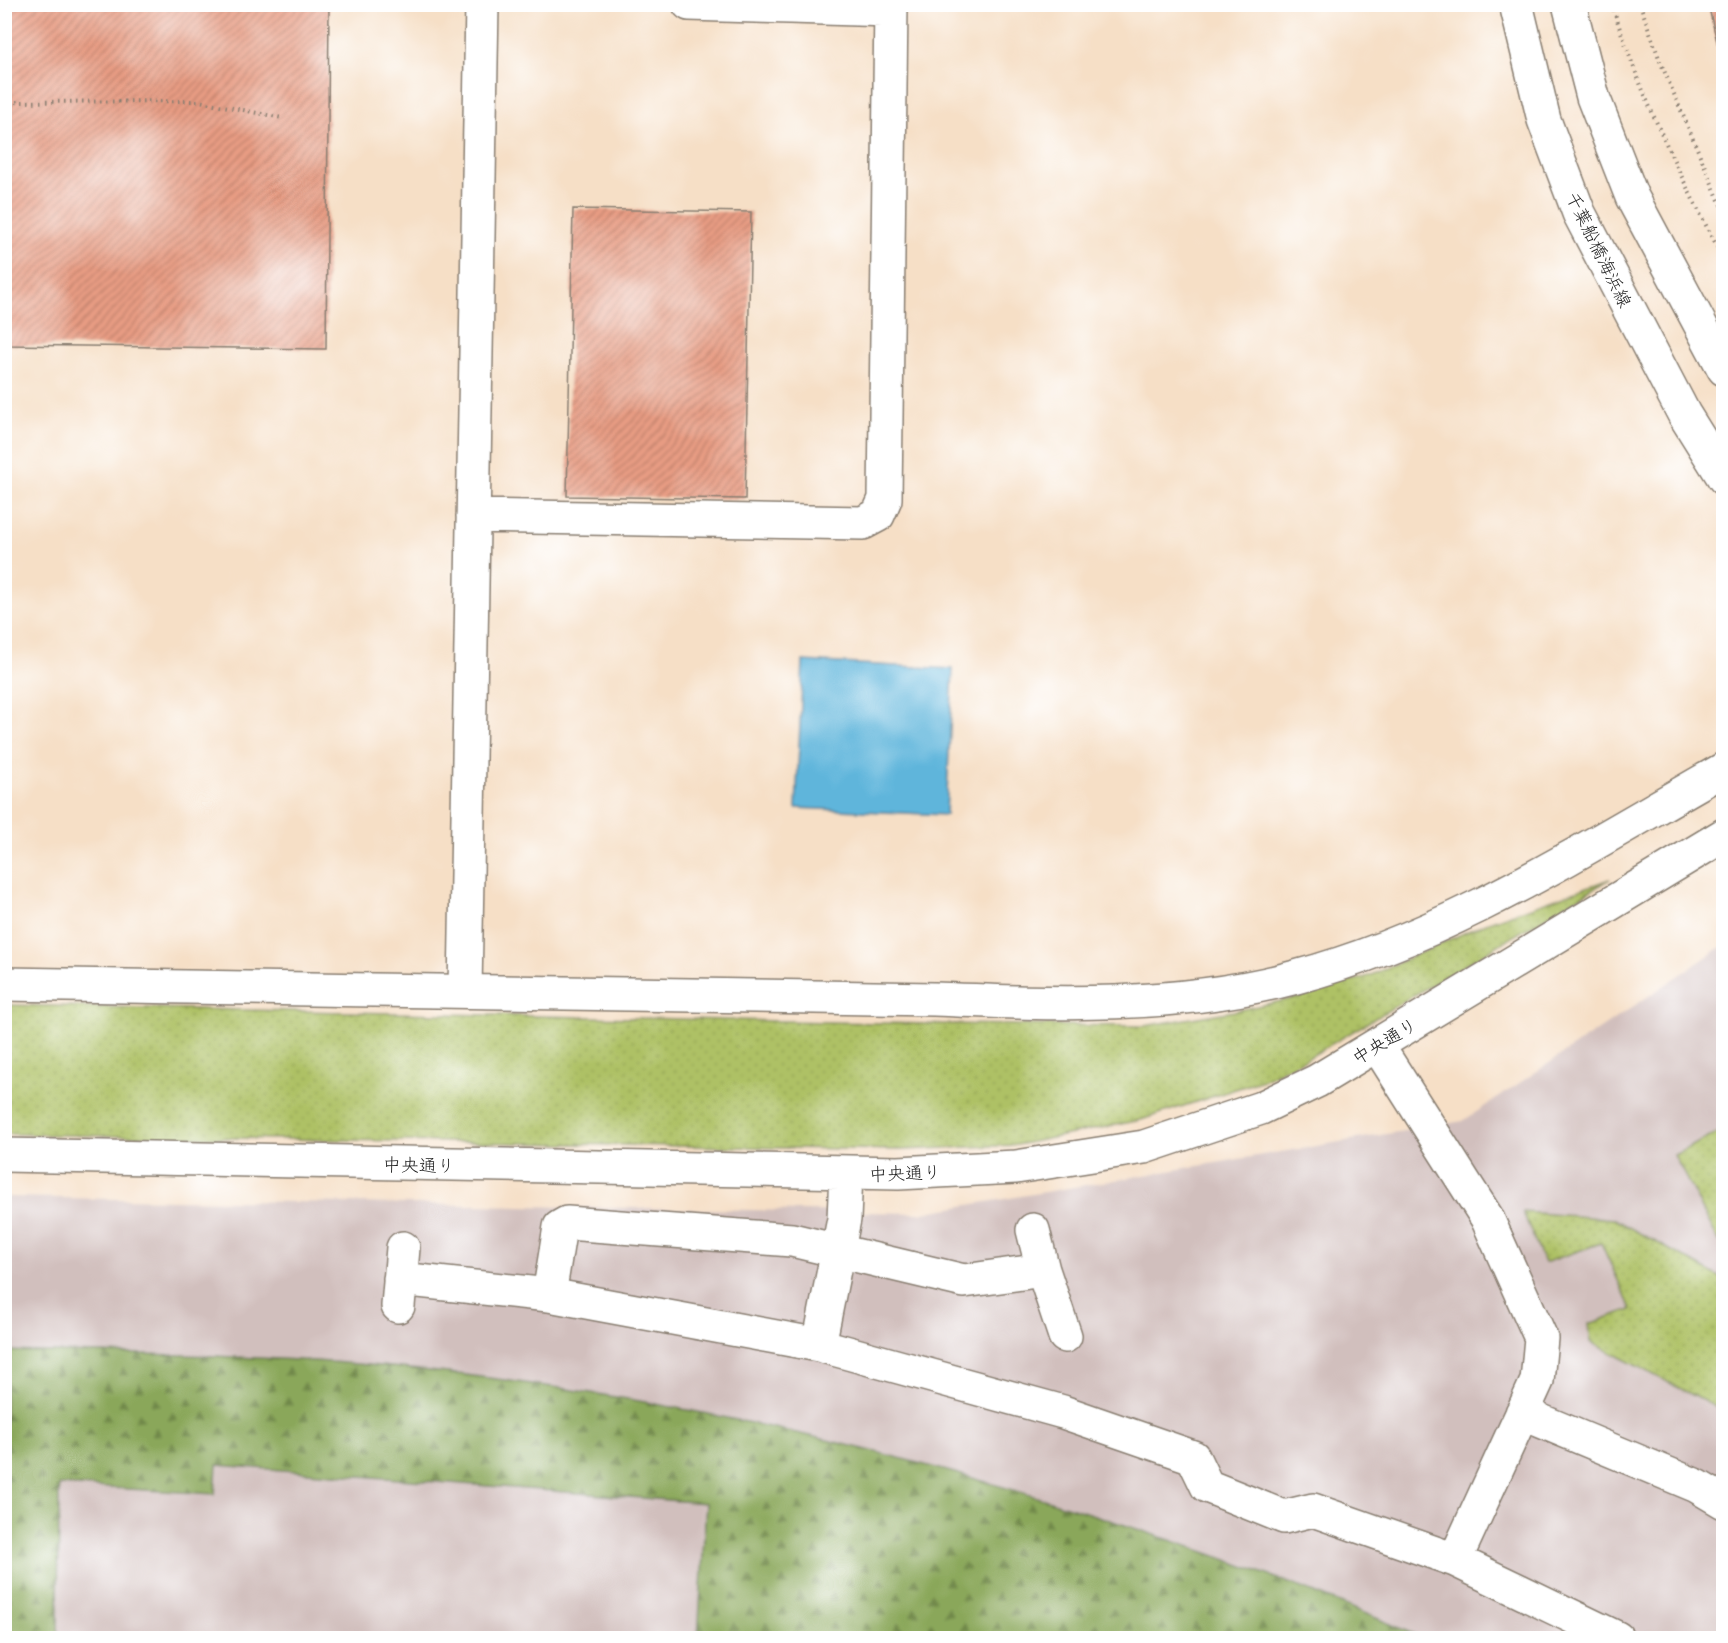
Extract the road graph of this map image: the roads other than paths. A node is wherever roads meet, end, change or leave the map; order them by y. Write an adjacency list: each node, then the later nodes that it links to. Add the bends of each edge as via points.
1 (482, 4): 8 (street)
2 (689, 4): 5 (street)
3 (1516, 4): 7 (street, 千葉船橋海浜線, via 1544,120 1579,213 1684,414)
4 (1569, 4): 6 (street, via 1593,97 1632,197)
5 (891, 7): 8 (street, via 885,499 878,515 863,523)
6 (1724, 369)
7 (1724, 478)
8 (472, 516): 12 (street)
9 (1724, 769): 12 (street, via 1470,911 1361,957 1294,978 1231,990 1141,1002 1073,1004)
10 (1724, 835): 13 (street, 中央通り)
11 (4, 984): 12 (street)
12 (465, 991)
13 (1377, 1045): 15 (street, 中央通り, via 1261,1108 1144,1147 1016,1167); 23 (street, via 1487,1218 1541,1338 1537,1381)
14 (4, 1155): 15 (street, 中央通り)
15 (846, 1173): 17 (street, via 844,1219)
16 (1034, 1230): 18 (street)
17 (837, 1252): 18 (street, via 964,1281); 20 (street, via 792,1240 567,1223 556,1236); 22 (street)
18 (1043, 1270): 21 (street)
19 (400, 1278): 20 (street)
20 (549, 1295): 22 (street)
21 (1065, 1336)
22 (819, 1345): 25 (street, via 1063,1412 1193,1457 1207,1486 1284,1517 1313,1510)
23 (1522, 1413): 24 (street, via 1697,1486); 25 (street)
24 (1724, 1502)
25 (1455, 1560): 26 (street)
26 (1617, 1638)

